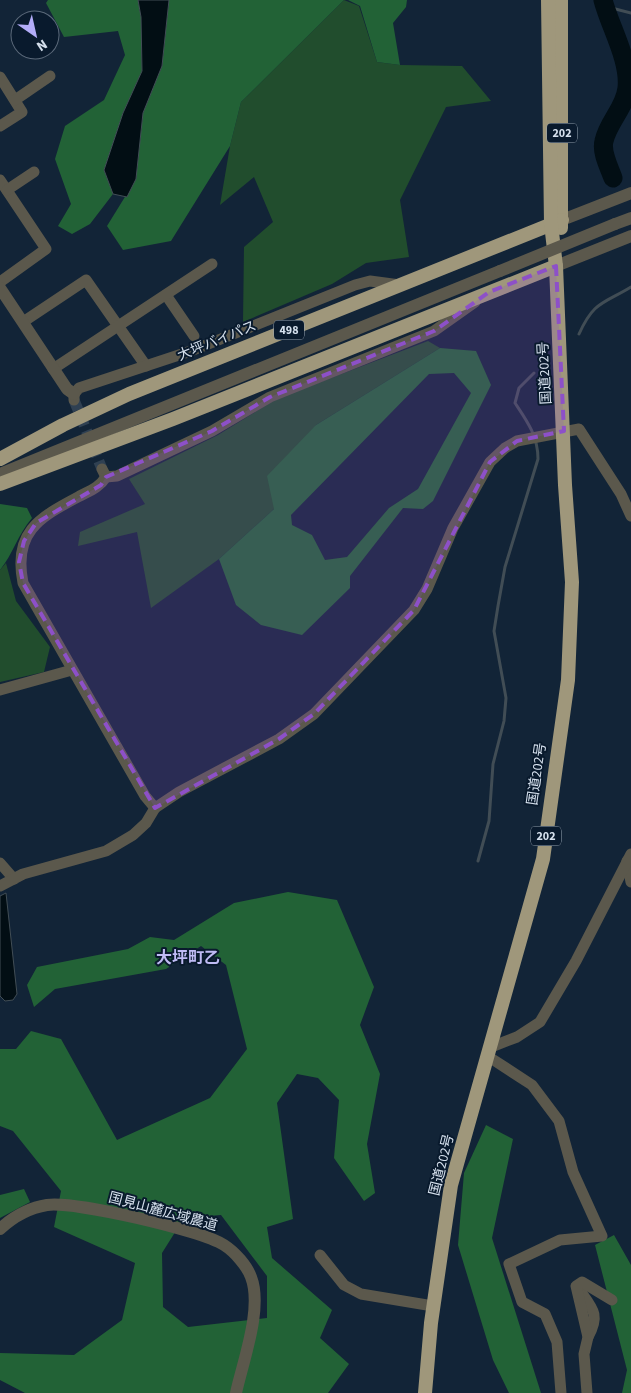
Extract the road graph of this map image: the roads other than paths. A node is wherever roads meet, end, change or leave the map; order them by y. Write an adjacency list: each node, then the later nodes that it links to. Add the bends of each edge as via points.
1 (548, 0): 12 (highway, 国道202号 / 202)
2 (561, 0): 12 (highway, 国道202号 / 202)
3 (50, 76): 5 (street)
4 (0, 77): 5 (street)
5 (15, 100): 6 (street, via 22,112)
6 (0, 126)
7 (34, 172): 9 (street)
8 (0, 180): 9 (street)
9 (7, 190): 16 (street, via 46,249)
10 (631, 193): 12 (street)
11 (631, 218): 29 (street, bridge)
12 (556, 222): 15 (highway, 国道202号 / 202); 17 (highway, 大坪バイパス / 498)
13 (631, 236): 15 (street)
14 (212, 264): 20 (street)
15 (556, 266): 19 (highway); 27 (highway, 国道202号 / 202)
16 (0, 282)
17 (400, 285): 24 (street, via 370,281 355,285); 28 (highway, 大坪バイパス / 498, via 112,402)
18 (0, 288): 21 (street)
19 (489, 292): 30 (highway, via 173,419); 32 (street, via 434,331 270,397 212,431 116,476 104,473 101,485 36,522 24,541 19,562 23,583)
20 (166, 295): 22 (street); 23 (street)
21 (23, 322): 22 (street, via 86,280); 25 (street)
22 (119, 325): 24 (street); 25 (street)
23 (194, 336)
24 (146, 366): 26 (street, via 79,388)
25 (54, 369): 26 (street)
26 (74, 398)
27 (564, 431): 31 (street, via 578,429 621,494); 34 (street, via 517,441 490,462 453,528 427,589 414,610 314,714 279,739); 40 (highway, 国道202号 / 202, via 564,485 572,582 568,680 543,859)
28 (0, 459)
29 (0, 474)
30 (0, 484)
31 (631, 516)
32 (72, 670): 33 (street); 34 (street)
33 (0, 690)
34 (155, 808): 37 (street, via 133,835 106,851)
35 (629, 857): 38 (street); 40 (street, via 576,961 540,1022)
36 (0, 864): 37 (street)
37 (14, 879): 39 (street)
38 (631, 882)
39 (0, 886)
40 (490, 1052): 44 (highway, 国道202号 / 202, via 452,1185); 47 (street, via 532,1085 559,1121 573,1172 602,1236 560,1240 509,1264 522,1302 545,1314 558,1342)
41 (0, 1229): 45 (street, 国見山麓広域農道, via 12,1218 29,1210 46,1205 69,1205 127,1217 225,1246 251,1275 255,1288 255,1307)
42 (320, 1255): 44 (street, via 344,1285 361,1294)
43 (612, 1300): 48 (street, via 582,1282 576,1286 588,1337 584,1354)
44 (433, 1306): 46 (highway, 国道202号 / 202)
45 (236, 1393)
46 (425, 1393)
47 (562, 1393)
48 (587, 1393)

